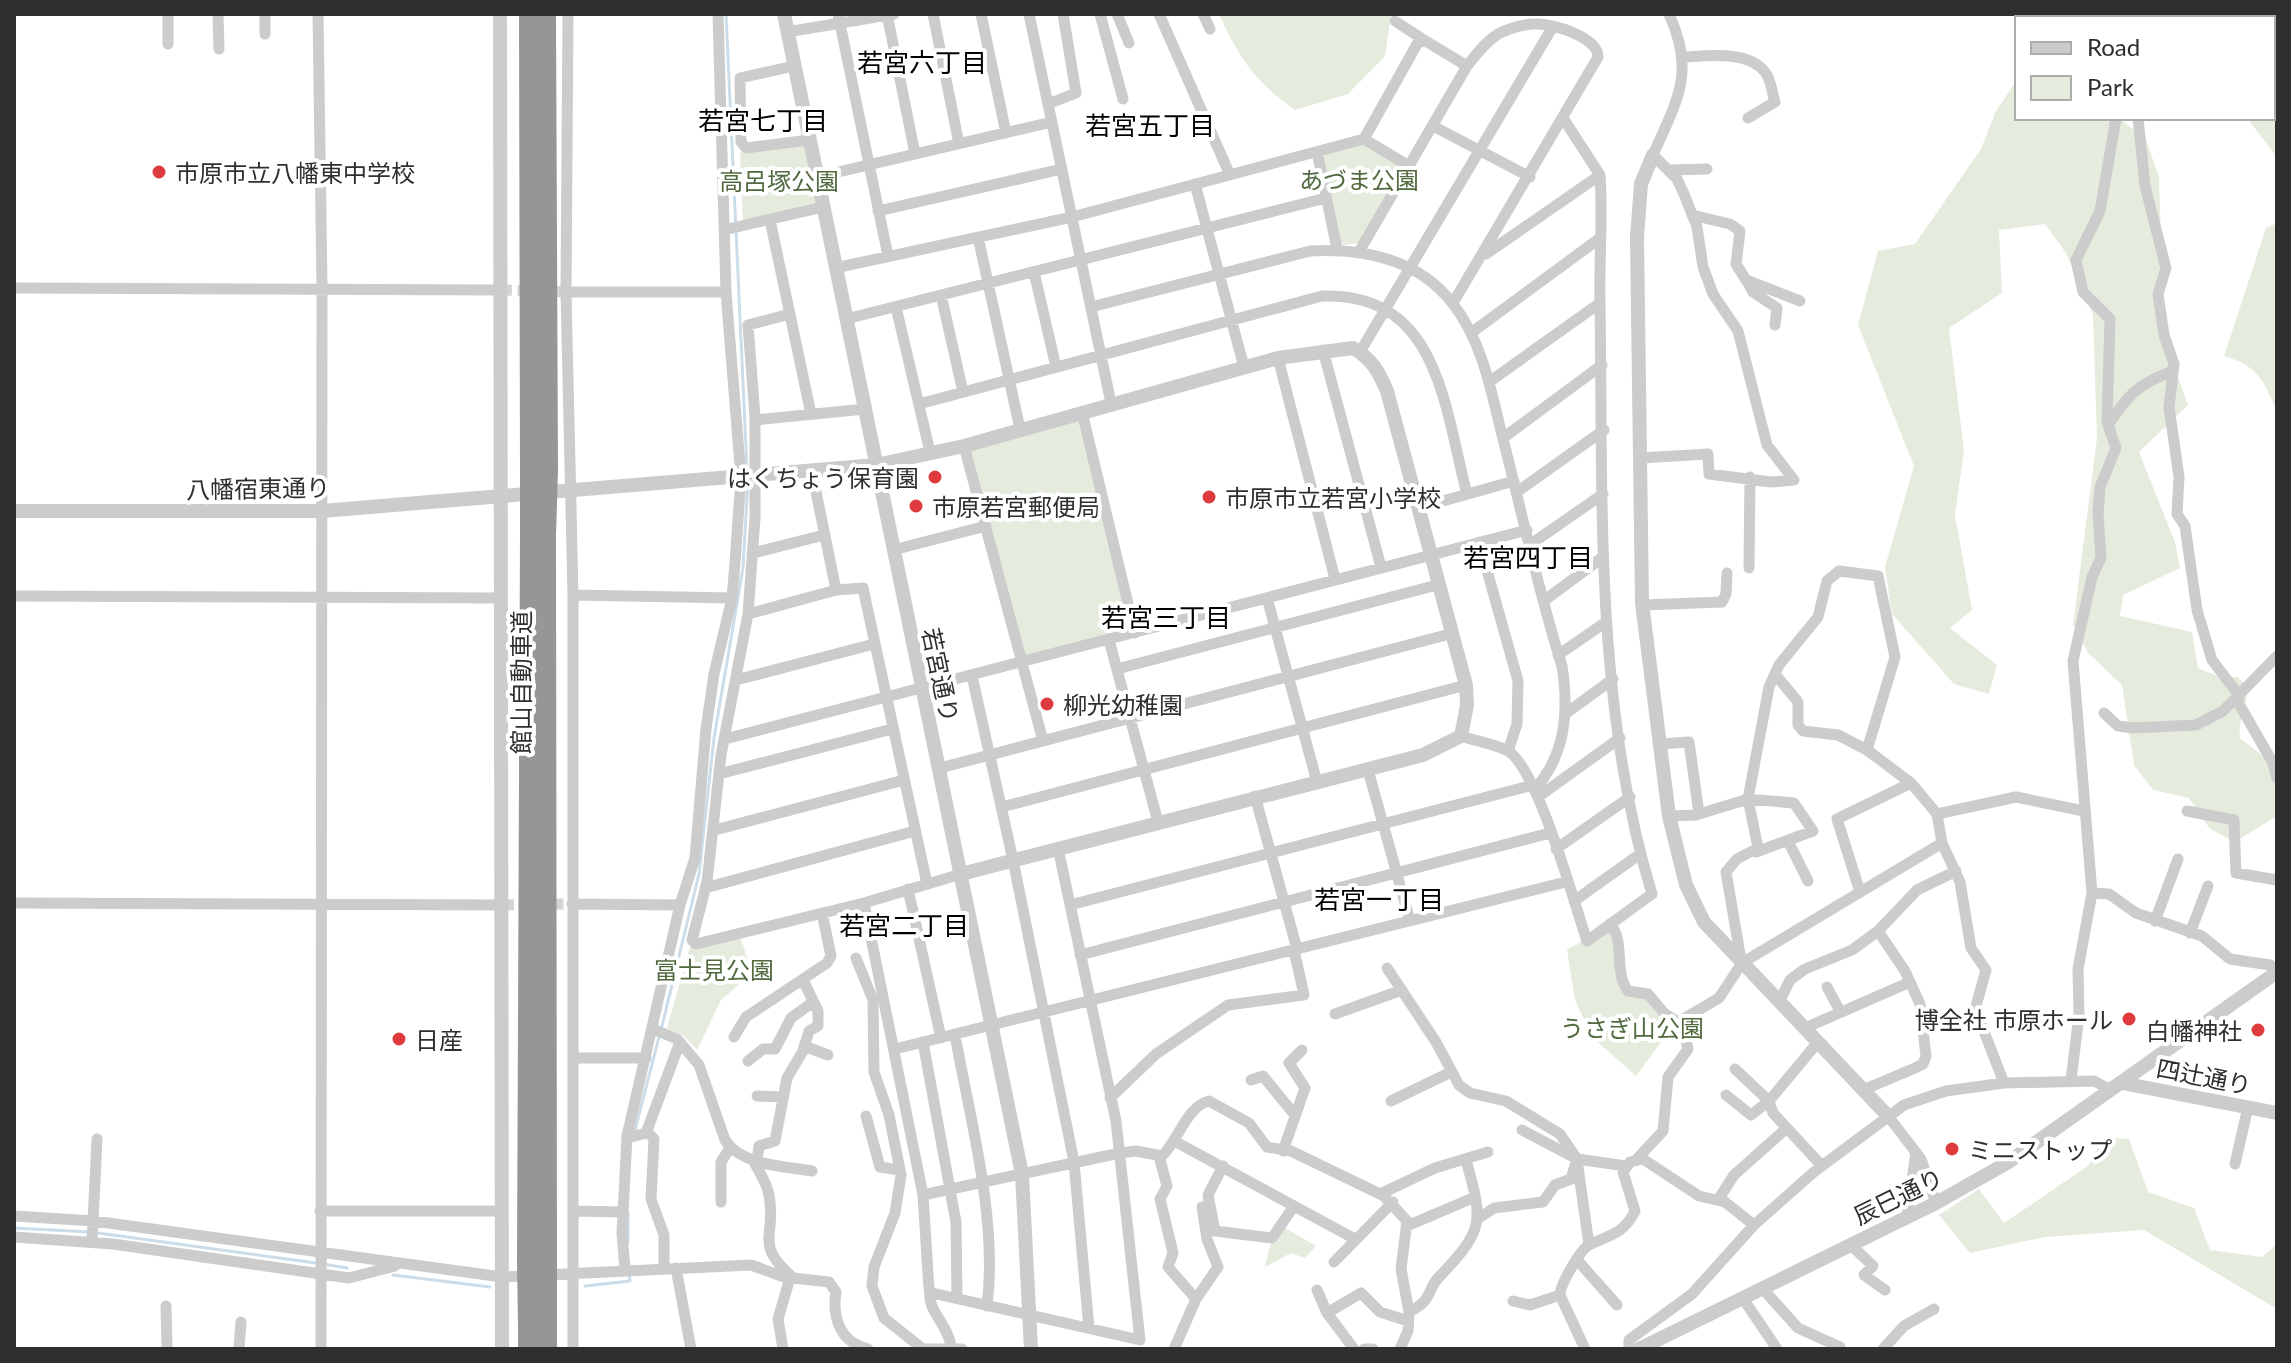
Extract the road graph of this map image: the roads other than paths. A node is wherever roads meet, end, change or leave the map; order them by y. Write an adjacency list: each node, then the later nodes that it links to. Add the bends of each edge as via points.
1 (168, 14): 29 (street)
2 (218, 14): 30 (street)
3 (265, 14): 26 (street)
4 (318, 14): 81 (street)
5 (500, 14): 83 (street)
6 (529, 14): 124 (highway, 館山自動車道)
7 (546, 14): 124 (highway, 館山自動車道)
8 (568, 14): 84 (street)
9 (718, 14): 67 (street)
10 (784, 14): 25 (street, 若宮通り)
11 (890, 14): 21 (street); 48 (street)
12 (933, 14): 45 (street)
13 (981, 14): 42 (street)
14 (1029, 14): 35 (street)
15 (1063, 14): 35 (street, via 1076,93)
16 (1100, 14): 34 (street)
17 (1117, 14): 28 (street)
18 (1159, 14): 55 (street)
19 (1203, 14): 24 (street)
20 (1669, 14): 31 (street)
21 (839, 19): 25 (street); 50 (street)
22 (1395, 21): 27 (street)
23 (1552, 28): 33 (street, via 1536,23 1499,34); 36 (street, via 1577,35 1598,50); 46 (street)
24 (1210, 29)
25 (787, 32): 32 (street, 若宮通り)
26 (265, 34)
27 (1424, 40): 33 (street); 43 (street)
28 (1129, 43)
29 (168, 44)
30 (219, 49)
31 (1684, 57): 37 (street, via 1742,59 1766,73 1775,102); 49 (street, via 1676,101)
32 (794, 66): 44 (street, 若宮通り); 44 (street, via 740,78 741,142 746,148)
33 (1467, 66): 41 (street)
34 (1123, 99)
35 (1048, 104): 40 (street)
36 (1563, 118): 56 (street); 58 (street)
37 (1748, 118)
38 (2116, 120): 115 (street, via 2100,211 2076,260 2083,292 2110,319)
39 (2138, 120): 105 (street, via 2145,186 2166,268 2158,294)
40 (1052, 122): 42 (street); 52 (street)
41 (1433, 126): 46 (street); 51 (street)
42 (1006, 133): 45 (street)
43 (1364, 139): 47 (street); 51 (street)
44 (809, 140): 57 (street, 若宮通り)
45 (959, 144): 48 (street)
46 (1481, 151): 58 (street); 76 (street)
47 (1317, 152): 55 (street); 60 (street)
48 (915, 154): 50 (street)
49 (1653, 155): 54 (street); 121 (street, via 1638,201)
50 (867, 165): 57 (street); 62 (street)
51 (1409, 166): 71 (street)
52 (1062, 169): 62 (street); 64 (street)
53 (1707, 169): 54 (street)
54 (1669, 170): 63 (street)
55 (1230, 175): 59 (street)
56 (1600, 175): 69 (street); 73 (street)
57 (817, 177): 61 (street, 若宮通り)
58 (1530, 177): 73 (street)
59 (1195, 184): 64 (street); 66 (street)
60 (1326, 198): 66 (street); 70 (street)
61 (823, 207): 65 (street); 75 (street, 若宮通り)
62 (878, 211): 72 (street)
63 (1692, 215): 79 (street, via 1740,231 1736,264); 126 (street, via 1713,294 1738,331 1767,445 1794,480)
64 (1072, 217): 68 (street); 74 (street)
65 (770, 220): 67 (street); 93 (street)
66 (1207, 228): 74 (street); 78 (street)
67 (724, 230): 85 (street)
68 (978, 237): 72 (street); 80 (street)
69 (1600, 238): 89 (street); 97 (street)
70 (1337, 249): 71 (street); 78 (street)
71 (1360, 250): 76 (street)
72 (888, 256): 75 (street)
73 (1482, 256): 88 (street)
74 (1081, 260): 77 (street); 91 (street)
75 (835, 268): 94 (street, 若宮通り)
76 (1411, 269): 88 (street); 92 (street)
77 (1034, 272): 80 (street); 103 (street)
78 (1219, 273): 91 (street); 95 (street)
79 (1746, 280): 87 (street); 96 (street, via 1753,292 1777,308)
80 (989, 283): 86 (street); 106 (street)
81 (322, 287): 82 (street); 83 (street); 134 (street)
82 (14, 288)
83 (501, 290): 131 (street)
84 (566, 292): 85 (street); 128 (street)
85 (726, 292): 125 (street)
86 (941, 295): 90 (street); 108 (street)
87 (1800, 301)
88 (1453, 303): 97 (street)
89 (1600, 303): 102 (street); 107 (street)
90 (896, 307): 94 (street); 110 (street)
91 (1091, 307): 100 (street)
92 (1388, 309): 95 (street, via 1356,297 1322,296); 99 (street); 129 (street, via 1424,345)
93 (790, 314): 113 (street); 114 (street, via 748,325)
94 (846, 319): 111 (street, 若宮通り)
95 (1232, 320): 100 (street); 104 (street)
96 (1775, 325)
97 (1471, 333): 107 (street)
98 (1323, 350): 99 (street); 101 (street); 144 (street)
99 (1360, 352): 132 (street, via 1377,368 1387,391)
100 (1101, 355): 103 (street); 109 (street)
101 (1278, 358): 104 (street); 147 (street)
102 (1602, 365): 117 (street); 118 (street)
103 (1056, 367): 106 (street)
104 (1244, 367): 109 (street)
105 (2173, 371): 115 (street, via 2144,382); 176 (street, via 2169,407 2179,477 2177,514 2185,526 2197,610 2212,660)
106 (1010, 379): 108 (street); 116 (street)
107 (1489, 382): 118 (street)
108 (963, 392): 110 (street)
109 (1111, 403): 112 (street)
110 (919, 404): 120 (street)
111 (865, 409): 113 (street); 122 (street, 若宮通り)
112 (1082, 412): 116 (street); 161 (street)
113 (811, 414): 114 (street)
114 (755, 420): 125 (street)
115 (2108, 425): 204 (street, via 2116,448 2100,487 2101,558 2073,661)
116 (1020, 429): 119 (street)
117 (1604, 430): 127 (street); 130 (street)
118 (1503, 438): 127 (street)
119 (964, 446): 120 (street); 135 (street)
120 (930, 452): 122 (street)
121 (1640, 458): 126 (street, via 1708,454 1709,474); 157 (street)
122 (876, 465): 123 (street); 140 (street, 若宮通り)
123 (812, 472): 125 (street); 137 (street)
124 (539, 473): 380 (highway, 館山自動車道, bridge)
125 (748, 477): 128 (street); 141 (street); 154 (street)
126 (1750, 477): 145 (street)
127 (1516, 487): 129 (street); 136 (street)
128 (571, 492): 131 (street, 八幡宿東通り); 150 (street)
129 (1467, 494): 132 (street)
130 (1603, 494): 139 (street); 143 (street)
131 (502, 499): 134 (street, 八幡宿東通り); 153 (street)
132 (1418, 508): 142 (street)
133 (14, 511): 134 (street, 八幡宿東通り)
134 (322, 511): 152 (street)
135 (986, 526): 140 (street); 167 (street)
136 (1527, 530): 138 (street); 139 (street)
137 (824, 535): 141 (street); 149 (street)
138 (1479, 542): 142 (street); 189 (street, via 1518,681 1517,724)
139 (1531, 544): 156 (street)
140 (893, 550): 175 (street, 若宮通り)
141 (753, 553): 158 (street)
142 (1429, 554): 144 (street); 148 (street)
143 (1603, 557): 156 (street); 159 (street)
144 (1381, 567): 147 (street)
145 (1749, 568)
146 (1727, 573): 157 (street, via 1722,602)
147 (1335, 579): 155 (street)
148 (1437, 585): 160 (street); 162 (street)
149 (836, 590): 158 (street); 164 (street, via 863,588)
150 (573, 595): 154 (street); 240 (street)
151 (14, 596): 152 (street)
152 (320, 596): 153 (street); 237 (street)
153 (501, 598): 242 (street)
154 (732, 598): 241 (street, via 714,674 695,858)
155 (1267, 598): 160 (street); 161 (street)
156 (1545, 600): 165 (street)
157 (1642, 605): 187 (street)
158 (748, 614): 173 (street)
159 (1606, 622): 165 (street); 172 (street)
160 (1275, 628): 168 (street); 171 (street)
161 (1135, 633): 163 (street)
162 (1450, 634): 171 (street); 174 (street)
163 (1109, 640): 167 (street); 168 (street)
164 (874, 644): 173 (street); 177 (street)
165 (1558, 655): 179 (street)
166 (2277, 656): 176 (street)
167 (1023, 663): 170 (street); 186 (street)
168 (1117, 669): 180 (street)
169 (1775, 674): 188 (street, via 1798,702 1803,731 1838,735); 188 (street, via 1818,617 1833,574 1878,576 1895,657); 202 (street)
170 (972, 676): 175 (street); 190 (street)
171 (1288, 676): 180 (street); 181 (street)
172 (1613, 679): 179 (street); 184 (street)
173 (736, 680): 185 (street)
174 (1466, 685): 181 (street); 183 (street)
175 (920, 690): 177 (street); 191 (street, 若宮通り)
176 (2238, 694): 178 (street, via 2223,711 2196,725 2132,728 2118,726); 195 (street)
177 (886, 699): 182 (street); 185 (street)
178 (2104, 713)
179 (1565, 714): 199 (street, via 1552,770)
180 (1130, 718): 186 (street); 192 (street)
181 (1302, 728): 192 (street); 197 (street)
182 (892, 729): 194 (street); 196 (street)
183 (1461, 736): 189 (street); 193 (street, via 1423,755)
184 (1620, 738): 199 (street); 201 (street)
185 (725, 739): 194 (street)
186 (1043, 741): 190 (street)
187 (1660, 744): 206 (street, via 1689,742); 208 (street)
188 (1867, 750): 198 (street)
189 (1508, 751): 199 (street, via 1521,762)
190 (990, 755): 191 (street); 203 (street)
191 (940, 768): 225 (street, 若宮通り)
192 (1144, 769): 203 (street); 209 (street)
193 (1368, 770): 197 (street); 210 (street)
194 (719, 774): 211 (street)
195 (2277, 778)
196 (904, 780): 211 (street); 212 (street)
197 (1317, 782): 200 (street)
198 (1911, 783): 207 (street); 233 (street, via 1837,819)
199 (1535, 790): 210 (street); 213 (street)
200 (1255, 796): 209 (street); 219 (street)
201 (1630, 797): 217 (street); 220 (street)
202 (1748, 799): 206 (street); 214 (street, via 1794,803 1813,831); 218 (street, via 1759,843)
203 (1002, 807): 222 (street)
204 (2084, 811): 207 (street, via 2016,797); 234 (street)
205 (2187, 811): 226 (street, via 2234,820 2236,873)
206 (1699, 814): 208 (street)
207 (1937, 814): 215 (street)
208 (1669, 816): 254 (street, via 1690,899)
209 (1158, 822): 216 (street)
210 (1383, 824): 219 (street); 224 (street)
211 (715, 830): 231 (street)
212 (915, 831): 229 (street); 231 (street)
213 (1550, 833): 217 (street); 224 (street)
214 (1788, 841): 218 (street); 227 (street)
215 (1942, 843): 223 (street); 233 (street)
216 (1058, 848): 222 (street); 243 (street)
217 (1556, 849): 228 (street)
218 (1756, 852): 254 (street, via 1737,859 1726,872)
219 (1271, 853): 239 (street); 243 (street)
220 (1640, 854): 235 (street); 248 (street, via 1652,894)
221 (2178, 859): 247 (street)
222 (1013, 860): 225 (street); 265 (street)
223 (1956, 871): 249 (street, via 1917,890); 289 (street, via 1971,948 1986,970 1978,1016)
224 (1397, 873): 239 (street); 246 (street)
225 (961, 874): 229 (street); 268 (street, 若宮通り)
226 (2277, 880)
227 (1808, 881)
228 (1566, 882): 235 (street); 246 (street)
229 (927, 884): 232 (street)
230 (2208, 886): 250 (street)
231 (705, 888): 244 (street)
232 (908, 889): 238 (street); 273 (street)
233 (1860, 892): 254 (street)
234 (2092, 893): 247 (street, via 2109,894); 288 (street, via 2078,969)
235 (1574, 901): 248 (street, via 1587,941)
236 (14, 903): 237 (street)
237 (321, 903): 242 (street); 337 (street)
238 (864, 903): 245 (street); 278 (street)
239 (1284, 903): 251 (street); 252 (street)
240 (572, 904): 241 (street); 282 (street)
241 (680, 904): 244 (street); 270 (street)
242 (503, 905): 338 (street)
243 (1070, 905): 252 (street)
244 (699, 910): 245 (street, via 692,940 696,944)
245 (822, 913): 257 (street, via 831,956)
246 (1410, 921): 251 (street)
247 (2155, 921): 250 (street)
248 (1610, 924): 267 (street, via 1618,933 1621,982 1628,991 1648,994)
249 (1878, 931): 258 (street); 263 (street, via 1790,980)
250 (2190, 933): 256 (street, via 2202,936 2230,959 2270,965)
251 (1295, 950): 261 (street); 295 (street, via 1304,995 1228,1005 1156,1054)
252 (1080, 955): 261 (street)
253 (856, 958): 323 (street, via 873,1000 874,1072)
254 (1742, 963): 263 (street); 267 (street, via 1719,998)
255 (1387, 968): 260 (street)
256 (2277, 971): 290 (street, 辰巳通り)
257 (803, 980): 262 (street); 272 (street, via 746,1017)
258 (1910, 982): 264 (street); 291 (street, via 1920,1004 1923,1064)
259 (1827, 987): 264 (street)
260 (1402, 990): 266 (street); 286 (street)
261 (1089, 1001): 265 (street); 295 (street)
262 (813, 1002): 277 (street, via 791,1018); 280 (street, via 818,1026 809,1031)
263 (1779, 1002): 269 (street)
264 (1840, 1011): 269 (street)
265 (1043, 1012): 268 (street); 318 (street)
266 (1335, 1014)
267 (1682, 1024): 319 (street, via 1688,1049 1668,1077 1663,1131)
268 (991, 1025): 271 (street); 325 (street, 若宮通り)
269 (1805, 1028): 276 (street)
270 (653, 1029): 274 (street); 283 (street)
271 (955, 1035): 273 (street); 326 (street)
272 (734, 1037)
273 (941, 1038): 275 (street)
274 (680, 1042): 305 (street); 309 (street, via 699,1065)
275 (923, 1042): 278 (street); 327 (street)
276 (1818, 1042): 291 (street); 297 (street)
277 (780, 1045): 280 (street); 284 (street, via 763,1049)
278 (895, 1049): 329 (street)
279 (1302, 1050): 300 (street, via 1289,1063 1305,1088)
280 (802, 1052): 281 (street); 294 (street, via 790,1070)
281 (828, 1055)
282 (573, 1058): 283 (street); 339 (street)
283 (646, 1058): 306 (street)
284 (748, 1061)
285 (1735, 1069): 297 (street)
286 (1451, 1072): 296 (street); 315 (street, via 1470,1093 1506,1101 1560,1134)
287 (1251, 1080): 300 (street, via 1263,1076)
288 (2071, 1080): 289 (street); 290 (street)
289 (2004, 1083): 302 (street, via 1946,1091)
290 (2116, 1087): 298 (street, 四辻通り); 334 (street, 辰巳通り, via 2007,1163)
291 (1863, 1090): 302 (street)
292 (1726, 1095): 297 (street, via 1751,1115)
293 (757, 1096): 294 (street)
294 (783, 1097): 316 (street, via 775,1141 762,1143)
295 (1110, 1098): 313 (street)
296 (1391, 1101)
297 (1769, 1101): 303 (street)
298 (2248, 1107): 299 (street, 四辻通り); 320 (street)
299 (2277, 1113)
300 (1294, 1114): 310 (street)
301 (866, 1116): 323 (street, via 880,1167)
302 (1888, 1116): 312 (street); 322 (street)
303 (1787, 1128): 322 (street); 331 (street, via 1734,1175)
304 (1522, 1130): 315 (street)
305 (647, 1131): 306 (street); 356 (street, via 654,1139 651,1199)
306 (627, 1138): 340 (street)
307 (97, 1139): 344 (street)
308 (1176, 1142): 310 (street, via 1196,1106 1209,1101 1249,1123 1267,1147); 314 (street); 321 (street)
309 (730, 1148): 316 (street); 332 (street, via 721,1162)
310 (1283, 1151): 328 (street)
311 (1488, 1152): 317 (street)
312 (1916, 1152): 334 (street); 342 (street)
313 (1120, 1153): 314 (street); 318 (street); 379 (street, via 1143,1337 1129,1340)
314 (1159, 1156): 369 (street, via 1167,1186 1160,1199 1173,1253 1168,1267)
315 (1577, 1159): 319 (street); 343 (street, via 1571,1179 1555,1185 1543,1202 1494,1208); 350 (street)
316 (755, 1160): 324 (street); 361 (street, via 770,1199 769,1249)
317 (1466, 1160): 328 (street); 330 (street)
318 (1074, 1162): 325 (street); 379 (street)
319 (1631, 1163): 331 (street, via 1656,1166 1699,1196); 350 (street, via 1623,1172 1635,1211 1615,1235)
320 (2235, 1164)
321 (1223, 1166): 335 (street); 335 (street, via 1208,1195 1215,1231 1272,1238)
322 (1822, 1166): 345 (street)
323 (900, 1170): 392 (street, via 895,1213 872,1286 884,1318)
324 (812, 1171)
325 (1022, 1174): 326 (street); 377 (street, 若宮通り)
326 (982, 1182): 327 (street); 373 (street)
327 (951, 1189): 329 (street); 368 (street)
328 (1380, 1194): 333 (street)
329 (923, 1195): 363 (street)
330 (1475, 1197): 343 (street); 346 (street)
331 (1718, 1200): 345 (street)
332 (721, 1202)
333 (1393, 1202): 346 (street); 348 (street)
334 (1936, 1203): 342 (street, 辰巳通り)
335 (1294, 1206): 348 (street)
336 (1202, 1207): 369 (street, via 1218,1267)
337 (320, 1211): 338 (street); 352 (street)
338 (502, 1211): 360 (street)
339 (574, 1211): 340 (street); 359 (street)
340 (623, 1212): 357 (street)
341 (14, 1216): 344 (street)
342 (1907, 1216): 351 (street, 辰巳通り)
343 (1479, 1218): 376 (street, via 1469,1246)
344 (94, 1221): 349 (street); 352 (street)
345 (1754, 1225): 400 (street, via 1692,1294 1629,1340)
346 (1407, 1226): 376 (street, via 1401,1269)
347 (14, 1237): 349 (street)
348 (1355, 1239): 354 (street)
349 (92, 1242): 358 (street)
350 (1589, 1245): 353 (street)
351 (1851, 1245): 362 (street, 辰巳通り); 365 (street, via 1873,1266 1864,1275)
352 (320, 1254): 355 (street); 358 (street)
353 (1578, 1261): 366 (street, via 1560,1286); 371 (street)
354 (1334, 1262)
355 (404, 1264): 358 (street, via 349,1278); 360 (street)
356 (670, 1268): 357 (street); 361 (street, via 751,1265); 389 (street)
357 (625, 1269): 359 (street)
358 (321, 1275): 385 (street)
359 (574, 1275): 360 (street); 388 (street)
360 (502, 1277): 386 (street)
361 (792, 1278): 390 (street, via 778,1319); 391 (street, via 833,1286 837,1324 857,1346)
362 (1762, 1288): 367 (street, 辰巳通り); 381 (street, via 1798,1328)
363 (930, 1290): 368 (street); 382 (street, via 929,1303 950,1332)
364 (1317, 1290): 375 (street)
365 (1885, 1290)
366 (1560, 1295): 370 (street, via 1530,1305); 399 (street)
367 (1742, 1297): 401 (street, 辰巳通り); 402 (street)
368 (957, 1298): 373 (street)
369 (1196, 1299): 394 (street)
370 (1513, 1301)
371 (1617, 1305)
372 (166, 1306): 383 (street)
373 (987, 1306): 377 (street)
374 (1934, 1309): 403 (street, via 1904,1326)
375 (1327, 1313): 376 (street, via 1361,1293 1380,1312); 395 (street)
376 (1409, 1316): 398 (street)
377 (1029, 1317): 379 (street); 393 (street, 若宮通り)
378 (241, 1322): 384 (street)
379 (1089, 1328)
380 (541, 1335): 387 (highway, 館山自動車道)
381 (1840, 1347)
382 (947, 1348): 392 (street)
383 (167, 1349)
384 (239, 1349)
385 (321, 1349)
386 (502, 1349)
387 (528, 1349)
388 (573, 1349)
389 (691, 1349)
390 (783, 1349)
391 (868, 1349)
392 (924, 1349)
393 (1031, 1349)
394 (1174, 1349)
395 (1354, 1349)
396 (1364, 1349): 397 (street)
397 (1373, 1349)
398 (1400, 1349)
399 (1585, 1349)
400 (1629, 1349)
401 (1639, 1349)
402 (1777, 1349)
403 (1883, 1349)

